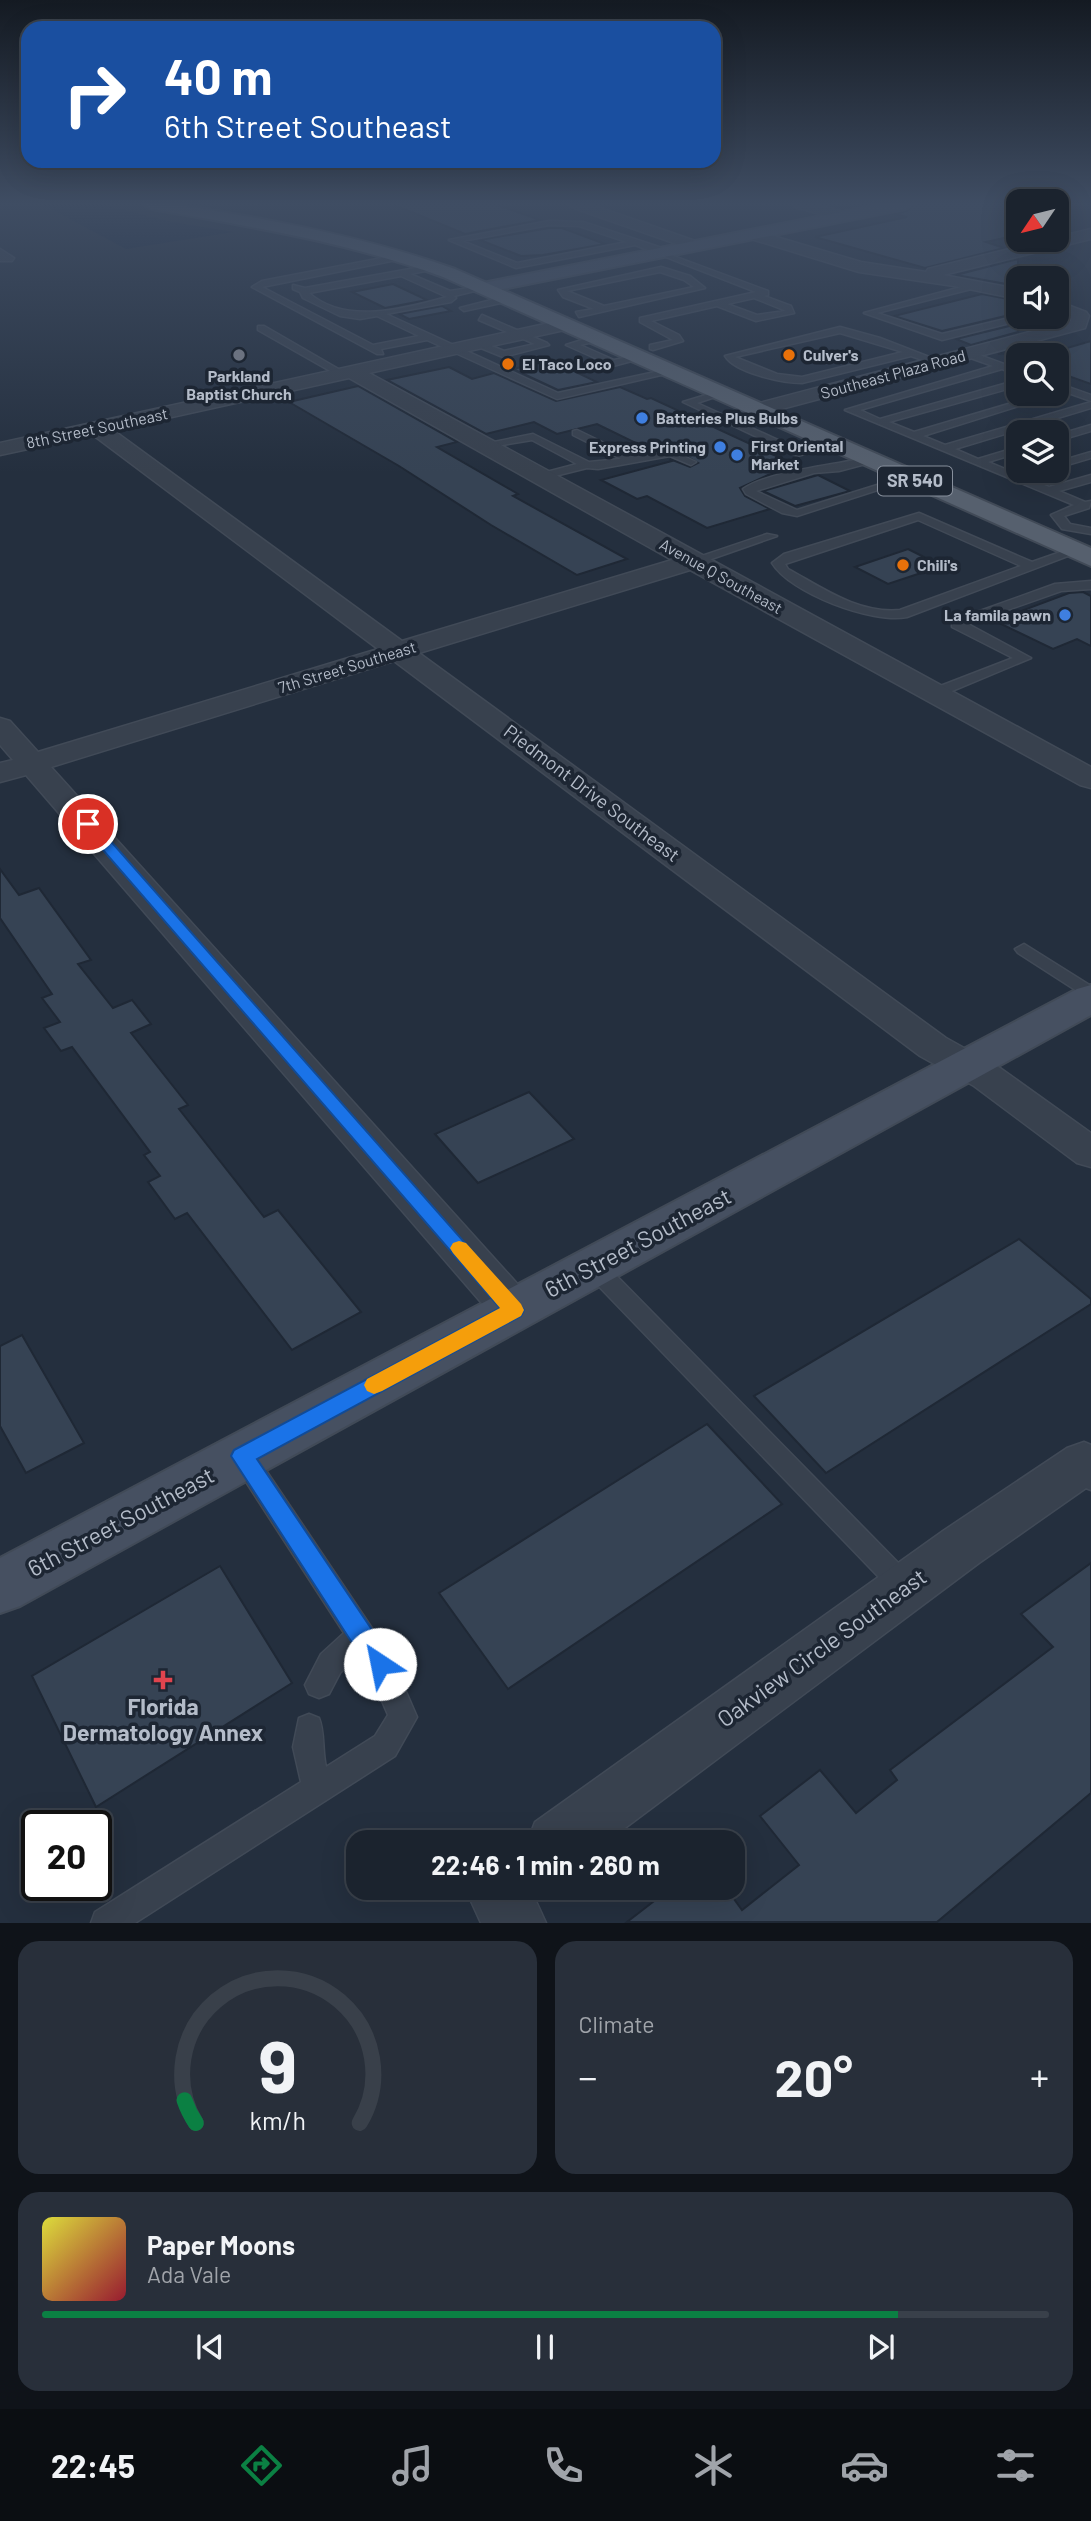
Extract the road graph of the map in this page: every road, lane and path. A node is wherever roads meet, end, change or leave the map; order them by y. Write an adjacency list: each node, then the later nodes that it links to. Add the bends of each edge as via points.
1 (269, 294): 28 (lane)
2 (305, 294): 17 (lane, via 340,313)
3 (449, 294): 13 (lane); 17 (lane, via 452,298)
4 (465, 294): 13 (main road, SR 540)
5 (495, 294): 12 (main road, SR 540)
6 (518, 294): 12 (street)
7 (565, 294): 15 (lane)
8 (674, 294): 15 (lane)
9 (761, 294): 11 (lane)
10 (942, 294): 20 (lane, via 868,313 942,337)
11 (754, 295): 14 (lane); 14 (lane, via 788,308 790,313 756,318)
12 (503, 299): 13 (main road, SR 540); 22 (main road, SR 540)
13 (474, 301)
14 (716, 303): 30 (lane, via 643,320 678,341)
15 (603, 309): 22 (lane)
16 (1069, 311): 18 (street, Southeast Plaza Road)
17 (380, 314): 24 (lane)
18 (1086, 317): 32 (street, Southeast Plaza Road, via 1070,327)
19 (482, 318): 23 (lane)
20 (1006, 321)
21 (261, 328): 38 (lane)
22 (560, 334): 23 (street, 8th Street Southeast); 23 (lane); 25 (main road, SR 540); 26 (lane, via 503,354); 27 (lane); 30 (main road, via 581,328)
23 (521, 335): 26 (street, 8th Street Southeast)
24 (428, 337): 28 (lane); 29 (lane)
25 (595, 339): 27 (lane); 30 (main road, SR 540)
26 (479, 344): 29 (street, 8th Street Southeast)
27 (571, 345): 30 (lane, via 613,363)
28 (372, 348): 33 (lane)
29 (454, 349): 33 (street, 8th Street Southeast); 37 (lane, via 557,396)
30 (644, 349): 37 (main road, SR 540); 45 (main road, SR 540)
31 (911, 353): 34 (lane); 39 (lane); 39 (lane, via 840,330 730,356 789,381)
32 (968, 354): 34 (street, Southeast Plaza Road); 35 (lane)
33 (399, 362): 38 (street, 8th Street Southeast)
34 (937, 362): 40 (street, Southeast Plaza Road)
35 (1003, 366): 36 (lane); 50 (lane, via 850,410)
36 (1006, 367)
37 (669, 372): 43 (main road, SR 540)
38 (348, 373): 51 (street, 8th Street Southeast); 56 (street, Avenue Q Southeast)
39 (829, 373): 40 (lane)
40 (855, 384): 45 (street, Southeast Plaza Road)
41 (1006, 386): 50 (lane)
42 (1069, 393): 44 (lane)
43 (719, 394): 48 (main road, SR 540); 49 (lane, via 688,402)
44 (1091, 398)
45 (782, 403): 48 (street, Southeast Plaza Road); 80 (main road, SR 540)
46 (1091, 405): 59 (lane)
47 (1007, 406): 55 (lane)
48 (757, 411): 49 (lane); 57 (main road, SR 540)
49 (727, 420): 57 (lane, via 801,454)
50 (879, 422): 55 (lane)
51 (97, 428): 58 (street, 8th Street Southeast); 84 (street, Piedmont Drive Southeast)
52 (1091, 428): 54 (lane)
53 (577, 433): 62 (lane)
54 (1069, 434)
55 (912, 436): 59 (lane)
56 (484, 445): 67 (lane, via 533,437); 70 (street, Avenue Q Southeast)
57 (835, 445): 63 (main road, SR 540)
58 (0, 449)
59 (944, 449): 66 (lane)
60 (1006, 454): 66 (lane)
61 (1091, 455): 65 (lane)
62 (630, 459): 64 (lane, via 671,453); 67 (lane)
63 (869, 460): 68 (lane); 72 (main road, SR 540)
64 (691, 461)
65 (1069, 461)
66 (978, 463): 69 (lane)
67 (587, 465): 70 (lane)
68 (826, 469): 71 (lane); 76 (lane, via 749,489 797,513)
69 (1006, 474)
70 (539, 477): 81 (street, Avenue Q Southeast)
71 (842, 477)
72 (910, 478): 76 (lane); 80 (main road, SR 540)
73 (1091, 478): 77 (lane)
74 (854, 482): 76 (lane)
75 (1029, 483): 77 (lane)
76 (871, 490)
77 (1049, 491): 78 (lane)
78 (1088, 505): 80 (lane, via 1057,515)
79 (771, 536): 81 (lane)
80 (1084, 543): 82 (lane)
81 (693, 561): 84 (street, 7th Street Southeast); 85 (street, Avenue Q Southeast)
82 (1030, 566): 82 (lane, via 889,617 869,615 783,571 778,563 919,516)
83 (1091, 585): 85 (lane, via 1059,587 957,624 1024,658)
84 (399, 651): 87 (street, 7th Street Southeast); 91 (street, Piedmont Drive Southeast, via 933,1047)
85 (935, 693): 88 (street, Avenue Q Southeast)
86 (0, 727): 87 (street)
87 (16, 768): 94 (street)
88 (1091, 779)
89 (1024, 949): 90 (lane)
90 (1091, 996): 91 (street, 6th Street Southeast)
91 (967, 1066): 92 (street, Piedmont Drive Southeast); 93 (street, 6th Street Southeast)
92 (1091, 1153)
93 (593, 1266): 94 (street, 6th Street Southeast); 98 (lane)
94 (514, 1310): 95 (street, 6th Street Southeast)
95 (242, 1456): 97 (street, 6th Street Southeast); 99 (lane)
96 (1091, 1469): 98 (street, Oakview Circle Southeast, via 1084,1463)
97 (0, 1587)
98 (906, 1587): 103 (street, Oakview Circle Southeast)
99 (361, 1636): 100 (lane, via 323,1671); 102 (lane, via 380,1664 403,1717 385,1746)
100 (319, 1685)
101 (309, 1728): 102 (lane, via 307,1747)
102 (317, 1788): 105 (lane)
103 (574, 1830)
104 (502, 1900): 106 (street)
105 (106, 1923)
106 (516, 1923)

